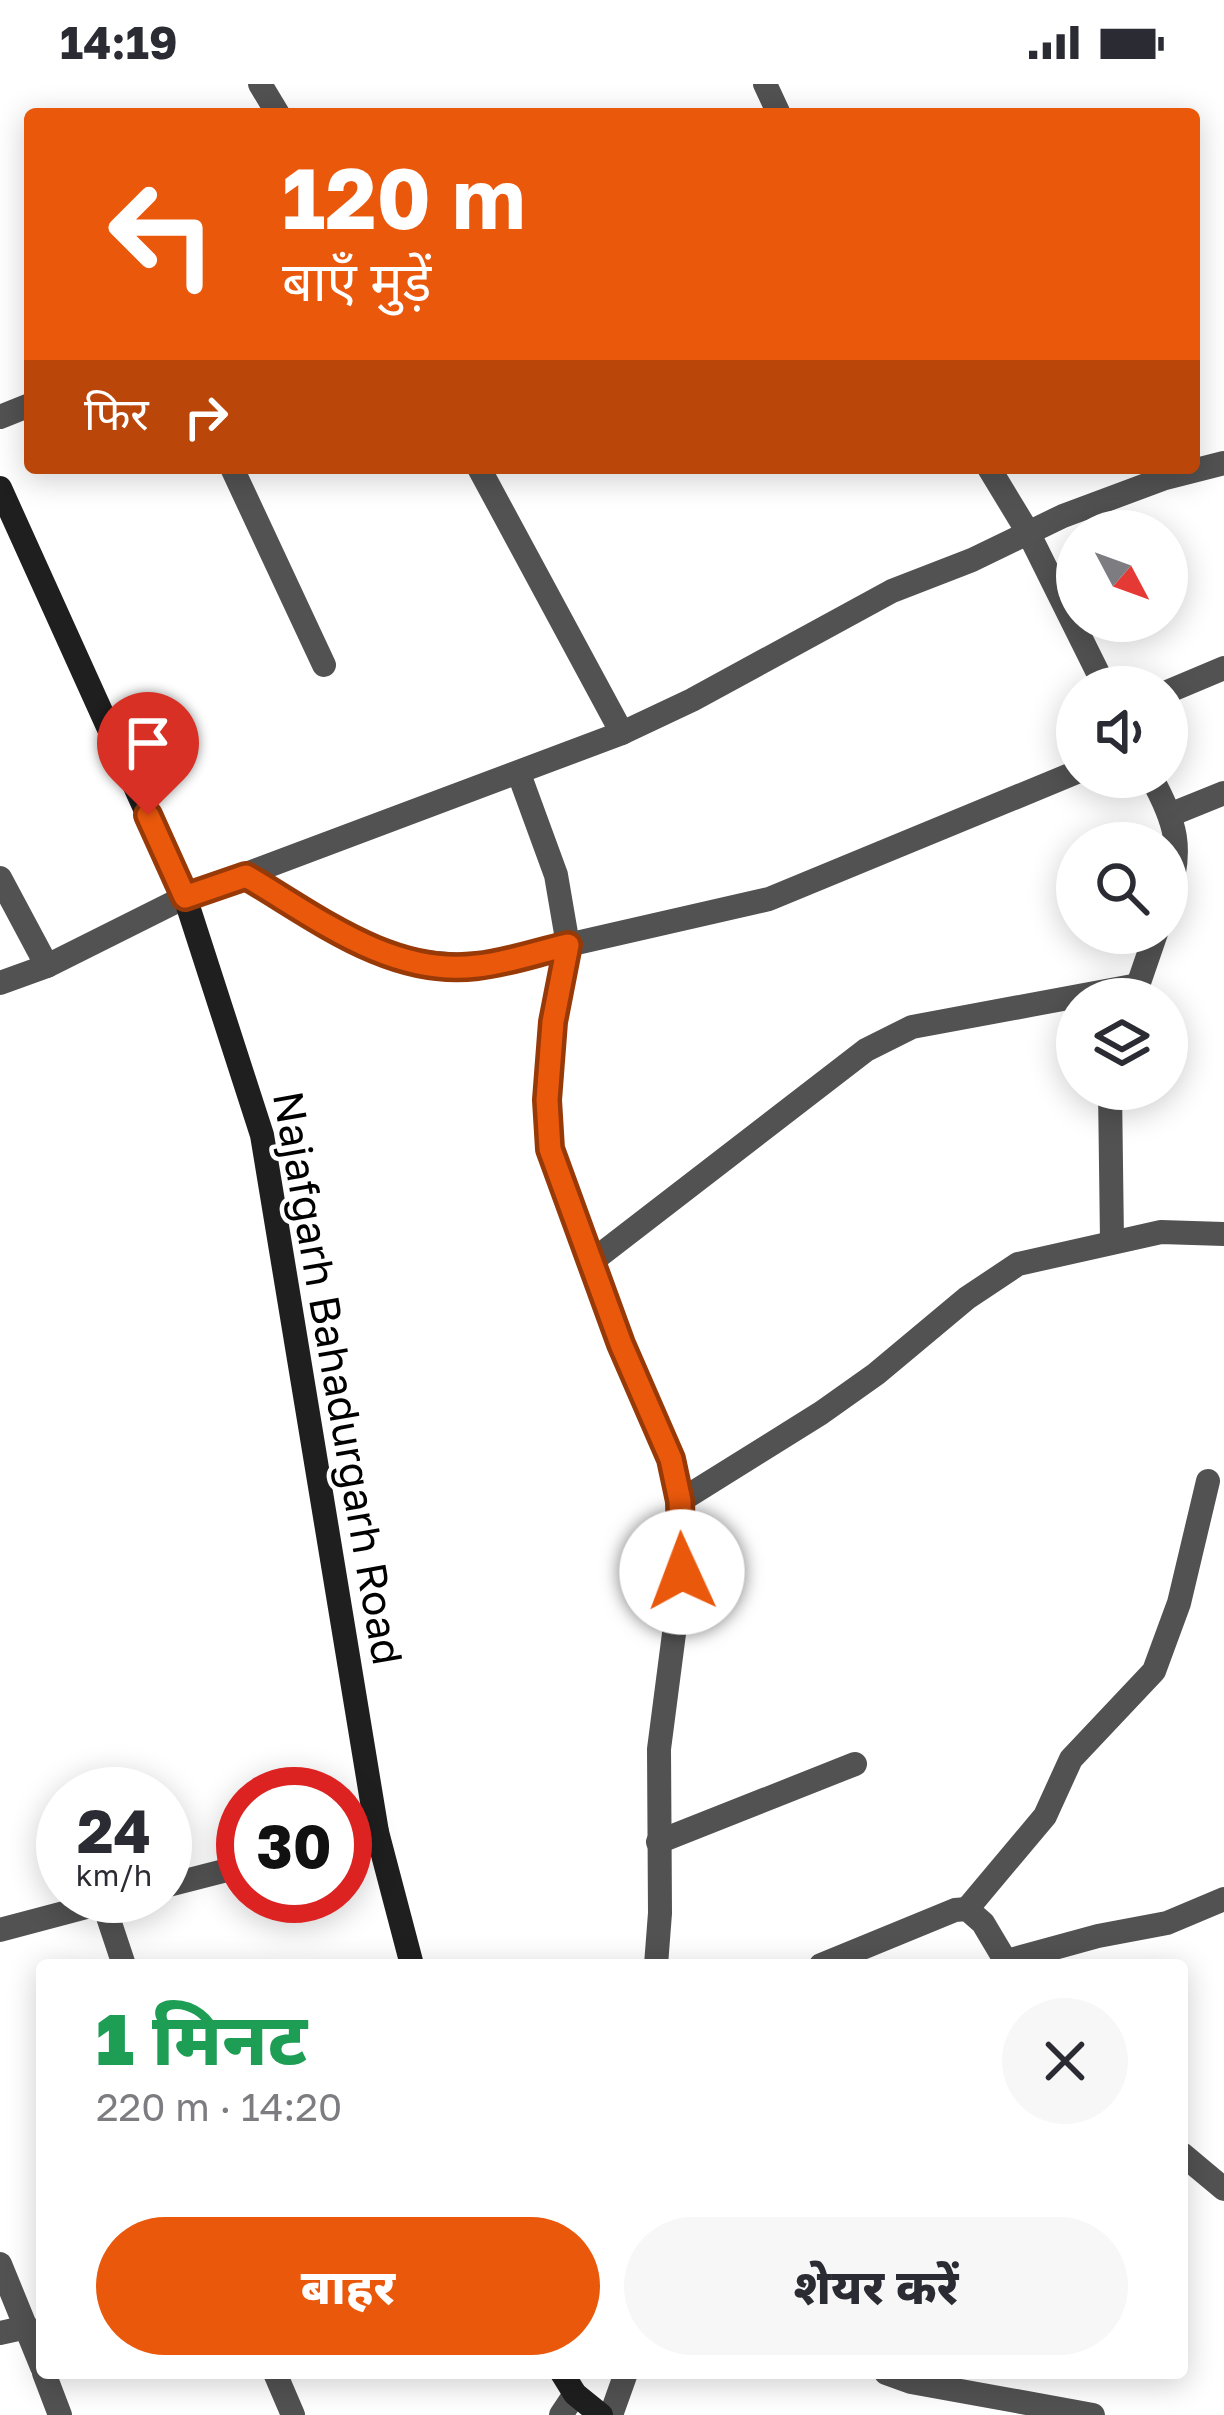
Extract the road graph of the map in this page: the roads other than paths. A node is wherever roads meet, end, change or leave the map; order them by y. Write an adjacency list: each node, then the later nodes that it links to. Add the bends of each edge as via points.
1 (235, 474): 7 (street)
2 (482, 474): 11 (street)
3 (993, 474): 6 (street)
4 (1187, 474): 6 (street)
5 (0, 488): 20 (street, Najafgarh Bahadurgarh Road)
6 (1030, 534): 8 (street); 11 (street, via 892,591)
7 (324, 665)
8 (1096, 666)
9 (1224, 668): 10 (street)
10 (1188, 683)
11 (622, 733): 12 (street)
12 (519, 774): 18 (street); 21 (street, via 556,875)
13 (1056, 781): 21 (street, via 769,898)
14 (1224, 793): 16 (street)
15 (1163, 798): 16 (street)
16 (1172, 814): 17 (street)
17 (1174, 822)
18 (246, 876): 20 (street); 21 (street, via 371,950 408,961 476,967)
19 (0, 878): 22 (street)
20 (185, 897): 22 (street); 32 (street, Najafgarh Bahadurgarh Road, via 262,1135)
21 (568, 945): 28 (street, via 553,1022 550,1149)
22 (47, 966): 23 (street)
23 (0, 983)
24 (1056, 1004): 28 (street, via 932,1023 866,1050)
25 (1110, 1110): 27 (street)
26 (1224, 1234): 27 (street)
27 (1112, 1241): 30 (street, via 1018,1264 821,1413)
28 (590, 1262): 30 (street, via 671,1459)
29 (1208, 1481): 36 (street, via 1154,1671 1071,1759 1045,1816)
30 (680, 1501): 34 (street, via 682,1572 663,1704)
31 (855, 1764): 34 (street)
32 (377, 1832): 33 (street); 41 (street, Najafgarh Bahadurgarh Road)
33 (372, 1833)
34 (658, 1841): 42 (street)
35 (1224, 1899): 45 (street, via 1168,1923)
36 (967, 1909): 43 (street); 44 (street)
37 (36, 1920): 39 (street)
38 (118, 1923): 40 (street)
39 (0, 1930)
40 (123, 1959)
41 (410, 1959)
42 (656, 1959)
43 (836, 1959)
44 (1005, 1959)
45 (1020, 1959)
46 (1188, 2159): 47 (street)
47 (1224, 2188)
48 (0, 2264): 49 (street)
49 (27, 2327): 50 (street); 51 (street)
50 (0, 2333)
51 (36, 2351)
52 (46, 2379): 57 (street)
53 (278, 2379): 58 (street)
54 (624, 2379): 60 (street)
55 (903, 2379): 61 (street)
56 (566, 2394): 59 (street)
57 (60, 2415)
58 (293, 2415)
59 (601, 2415)
60 (611, 2415)
61 (1094, 2415)

